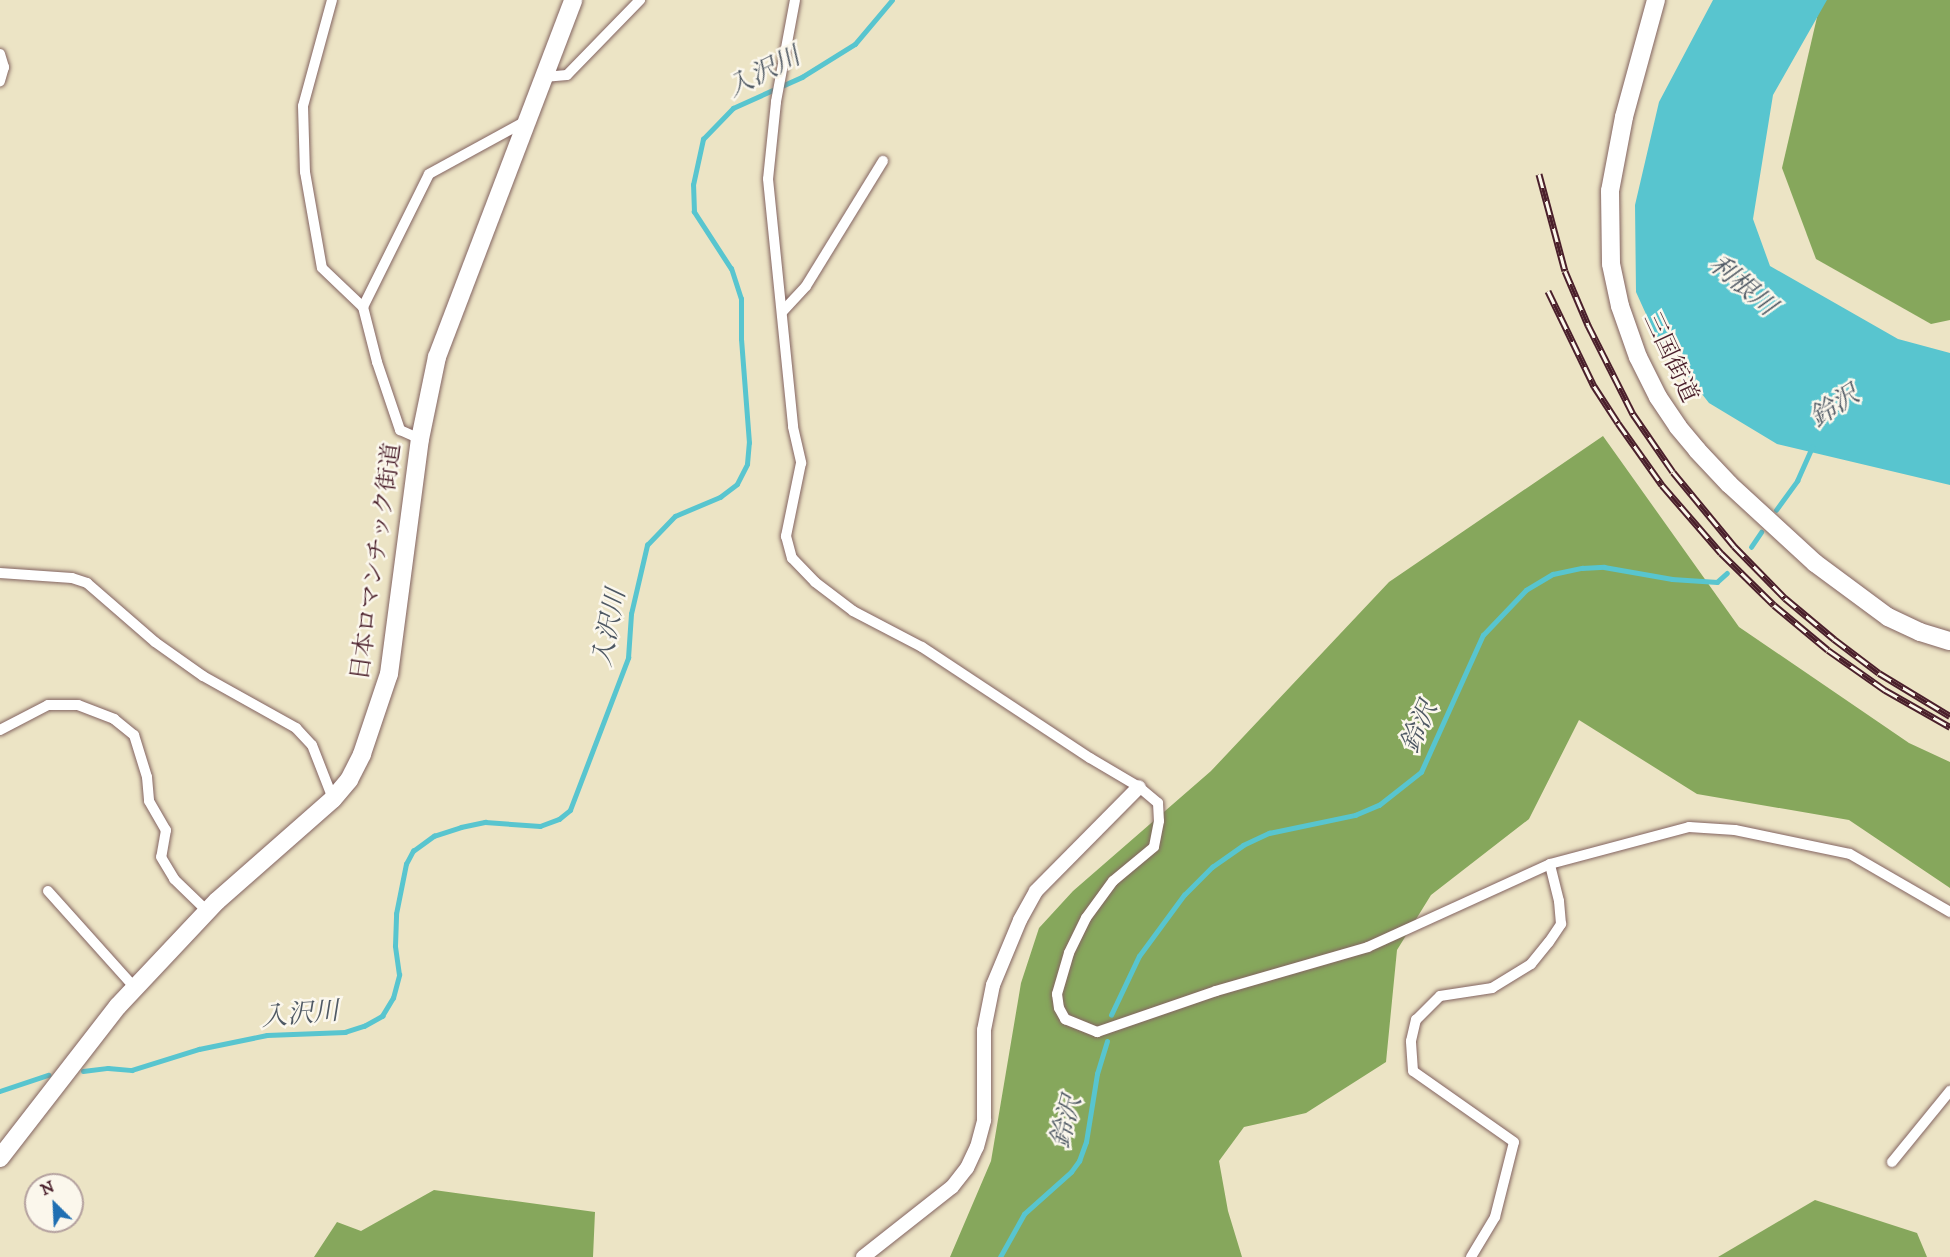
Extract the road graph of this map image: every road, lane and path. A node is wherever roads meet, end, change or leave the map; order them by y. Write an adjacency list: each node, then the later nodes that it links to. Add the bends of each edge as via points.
1 (332, 0): 11 (street, via 303,106 305,172 322,268)
2 (573, 0): 7 (highway, 日本ロマンチック街道)
3 (640, 0): 7 (street, via 567,75)
4 (795, 0): 12 (street, via 780,77 768,179)
5 (1656, 0): 15 (highway, 三国街道, via 1624,117 1610,191 1611,264 1620,306 1638,357 1678,428 1729,484 1806,555 1888,617)
6 (0, 54): 8 (street, via 4,67)
7 (544, 77): 9 (highway, 日本ロマンチック街道)
8 (0, 81)
9 (526, 121): 11 (street, via 429,174); 13 (highway, 日本ロマンチック街道, via 437,357)
10 (883, 161): 12 (street, via 806,286)
11 (363, 307): 13 (street, via 400,430)
12 (782, 312): 17 (street, via 793,428 801,463 786,536 792,558 815,582 853,611 922,647)
13 (420, 439): 18 (highway, 日本ロマンチック街道, via 389,674 362,754 349,780)
14 (0, 573): 18 (street, via 87,583 155,642 296,728 312,745)
15 (1950, 641)
16 (0, 730): 21 (street, via 48,705 78,705 114,719 134,735 147,777 149,801 166,830 161,856 174,879)
17 (1139, 787): 19 (street, via 1158,803 1154,847 1113,881 1086,918 1069,953 1057,994 1065,1018 1097,1032 1216,991 1368,947); 27 (street, via 1036,891 1020,920 993,985 984,1030 984,1120 967,1168 952,1187)
18 (333, 799): 21 (highway, 日本ロマンチック街道)
19 (1550, 864): 22 (street, via 1689,827 1735,830 1850,854); 28 (street, via 1560,901 1561,924 1549,942 1531,964 1492,988 1440,996 1416,1020 1411,1041 1413,1071 1514,1142 1495,1217)
20 (48, 891): 23 (street)
21 (208, 912): 23 (highway, 日本ロマンチック街道)
22 (1950, 912)
23 (135, 988): 25 (highway, 日本ロマンチック街道)
24 (1950, 1091): 26 (street)
25 (0, 1158)
26 (1892, 1162)
27 (863, 1257)
28 (1471, 1257)

